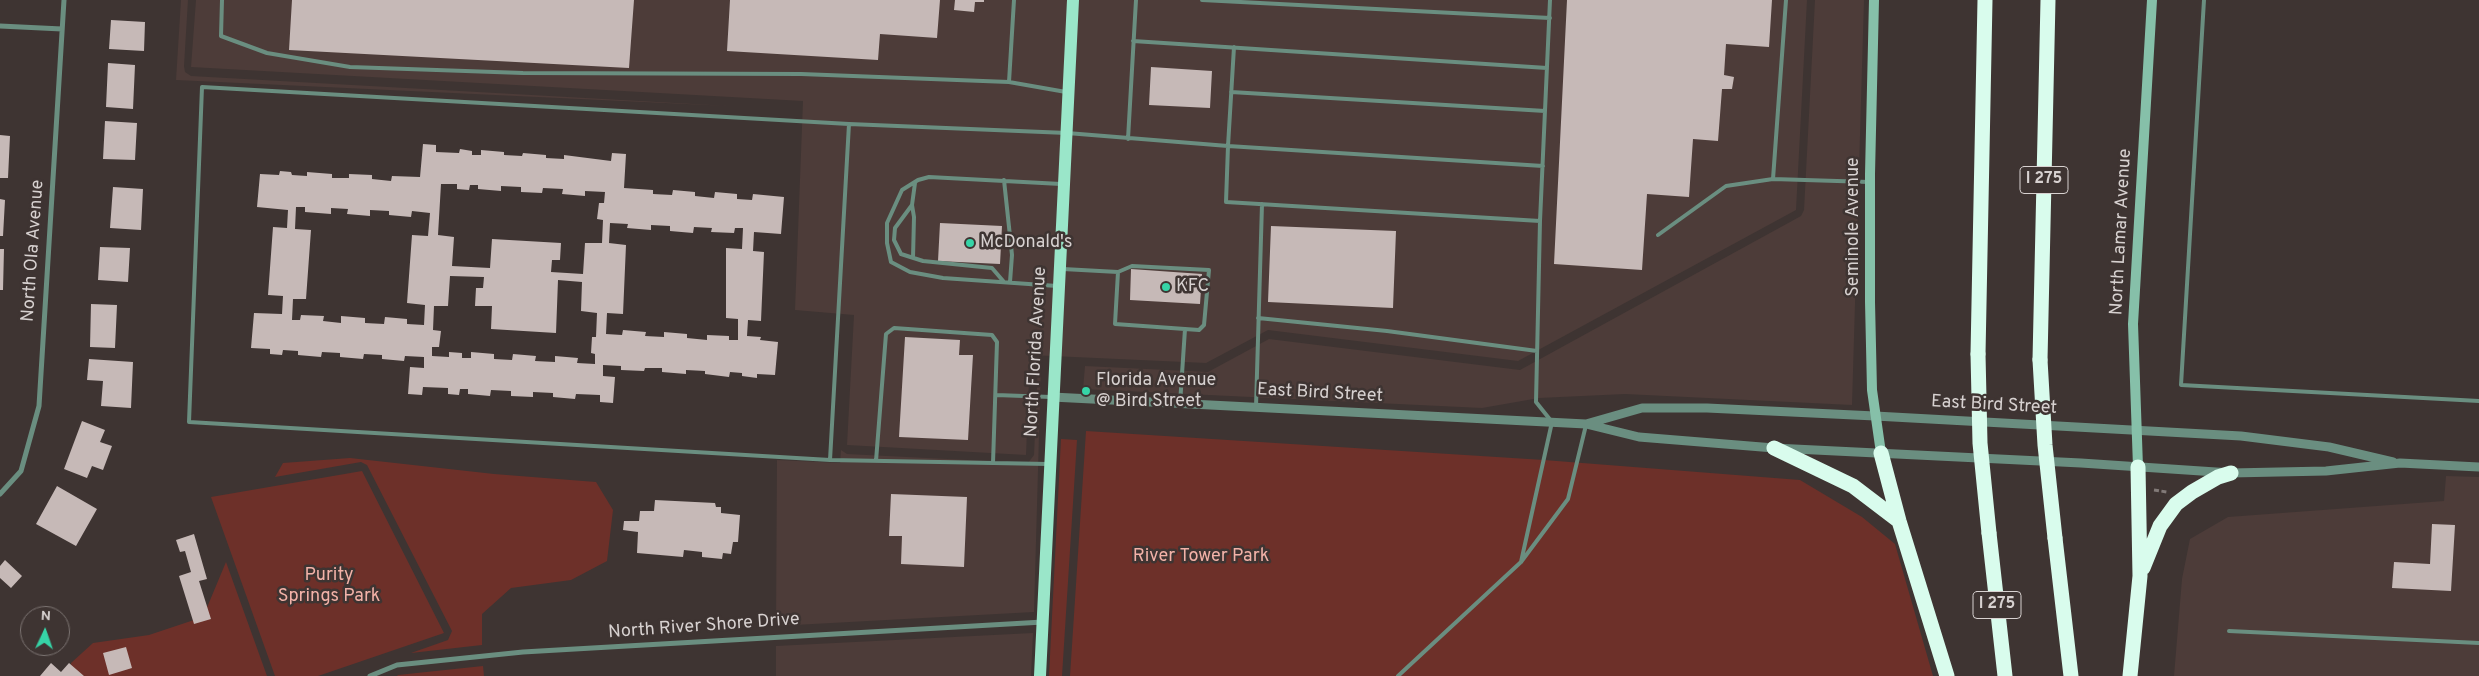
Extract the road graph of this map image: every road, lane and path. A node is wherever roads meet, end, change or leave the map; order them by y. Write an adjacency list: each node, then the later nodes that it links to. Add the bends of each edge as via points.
1 (64, 0): 16 (street, North Ola Avenue)
2 (222, 0): 20 (lane, via 220,36 267,53 350,67 523,73 801,74)
3 (1014, 0): 20 (lane)
4 (1073, 0): 21 (main road, North Florida Avenue)
5 (1136, 0): 17 (lane)
6 (1202, 0): 14 (lane)
7 (1550, 0): 14 (lane)
8 (1786, 0): 29 (lane)
9 (1874, 0): 32 (main road, Seminole Avenue)
10 (1985, 0): 77 (highway, I 275, bridge, via 1978,354 1980,443)
11 (2048, 0): 78 (highway, I 275, bridge, via 2040,360 2045,445)
12 (2152, 0): 55 (main road, North Lamar Avenue, via 2133,324)
13 (2204, 0): 49 (lane, via 2181,385)
14 (1550, 18): 19 (lane)
15 (0, 26): 16 (street)
16 (62, 29): 66 (street, North Ola Avenue, via 39,406 21,471)
17 (1134, 41): 18 (lane); 26 (lane)
18 (1234, 47): 19 (lane); 22 (lane)
19 (1547, 68): 23 (lane)
20 (1009, 82): 21 (lane)
21 (1069, 92): 25 (main road, North Florida Avenue)
22 (1231, 92): 23 (lane); 27 (lane)
23 (1545, 111): 28 (lane)
24 (849, 124): 25 (lane); 58 (lane); 58 (lane, via 202,87 189,422)
25 (1067, 133): 26 (lane); 33 (main road, North Florida Avenue)
26 (1128, 138): 27 (lane)
27 (1228, 146): 28 (lane); 34 (lane, via 1226,202)
28 (1543, 166): 36 (lane)
29 (1773, 179): 32 (lane); 37 (lane, via 1726,186)
30 (1004, 180): 31 (lane, via 941,176); 33 (lane); 42 (lane, via 1012,255)
31 (915, 182): 35 (lane); 41 (lane, via 902,190 887,223 891,262 910,272 934,277)
32 (1870, 182): 52 (main road, Seminole Avenue, via 1870,302)
33 (1064, 184): 39 (main road, North Florida Avenue)
34 (1262, 204): 36 (lane); 44 (lane)
35 (912, 205): 38 (lane); 38 (lane, via 895,228 894,240 901,254)
36 (1540, 221): 46 (lane)
37 (1658, 235)
38 (913, 258): 41 (lane, via 992,268)
39 (1058, 268): 40 (lane); 43 (main road, North Florida Avenue)
40 (1118, 272): 45 (lane, via 1115,324); 45 (lane, via 1132,266 1209,270 1204,325 1200,330)
41 (1004, 282): 42 (lane)
42 (1010, 282): 43 (lane)
43 (1057, 286): 48 (main road, North Florida Avenue)
44 (1258, 318): 46 (lane); 51 (lane)
45 (1184, 329): 50 (lane)
46 (1537, 351): 53 (lane, via 1536,402)
47 (996, 395): 48 (lane); 59 (lane, via 997,342 992,336 894,328 886,334); 60 (lane)
48 (1052, 397): 50 (street, East Bird Street); 61 (main road, North Florida Avenue)
49 (2479, 401)
50 (1180, 404): 51 (street, East Bird Street)
51 (1256, 408): 53 (street, East Bird Street)
52 (1875, 416): 54 (street, East Bird Street, via 1642,408); 55 (street, East Bird Street); 57 (main road, Seminole Avenue)
53 (1552, 422): 54 (street, East Bird Street); 68 (lane)
54 (1586, 424): 56 (street, East Bird Street, via 1639,437); 68 (lane, via 1568,499)
55 (2137, 430): 62 (street, East Bird Street, via 2251,437 2329,447); 63 (main road, North Lamar Avenue)
56 (1774, 448): 57 (street, East Bird Street); 67 (highway, via 1853,486)
57 (1881, 453): 63 (street, East Bird Street); 67 (highway)
58 (830, 460): 59 (lane)
59 (876, 461): 60 (lane)
60 (993, 463): 61 (lane)
61 (1048, 464): 70 (main road, North Florida Avenue)
62 (2400, 464): 64 (street, East Bird Street); 65 (street, East Bird Street, via 2326,471)
63 (2138, 467): 65 (street, East Bird Street); 69 (highway)
64 (2479, 467)
65 (2231, 473): 69 (highway, via 2192,492 2172,509 2153,541)
66 (0, 494)
67 (1899, 521): 76 (highway)
68 (1521, 562): 75 (lane)
69 (2140, 576): 79 (highway)
70 (1043, 622): 73 (street, North River Shore Drive, via 523,652 397,665); 74 (main road, North Florida Avenue)
71 (2229, 631): 72 (lane)
72 (2479, 643)
73 (370, 676)
74 (1040, 676)
75 (1398, 676)
76 (1947, 676)
77 (2005, 676)
78 (2071, 676)
79 (2130, 676)

